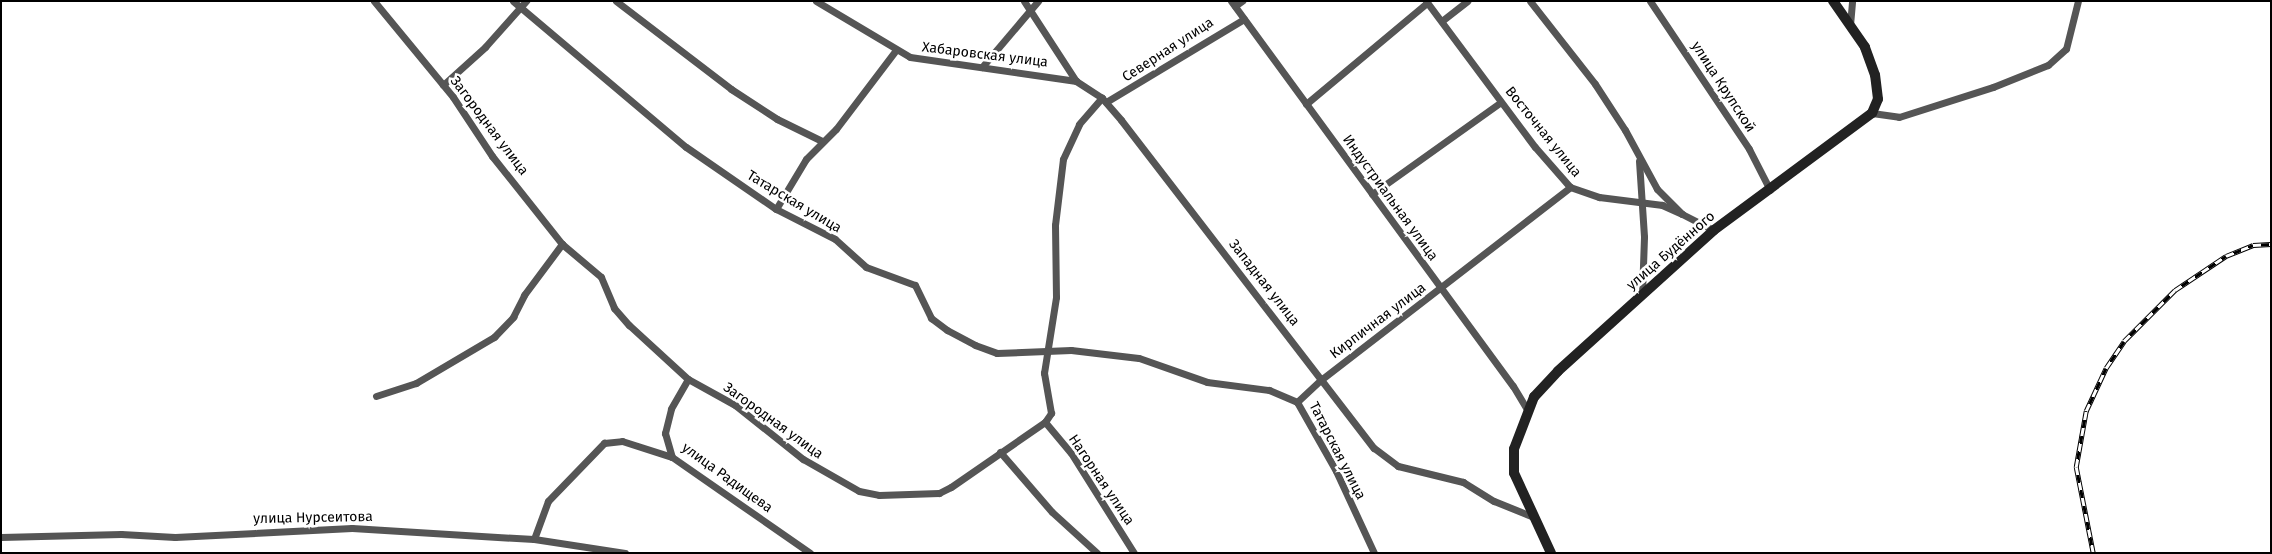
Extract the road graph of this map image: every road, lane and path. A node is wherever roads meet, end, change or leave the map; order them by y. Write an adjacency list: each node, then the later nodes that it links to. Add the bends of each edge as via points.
1 (374, 1): 24 (street, Загородная улица)
2 (513, 1): 16 (street, Татарская улица)
3 (616, 1): 29 (street, via 731,89 777,119)
4 (816, 1): 21 (street, Хабаровская улица)
5 (1024, 1): 17 (street, Западная улица)
6 (1038, 1): 17 (street)
7 (1242, 1): 15 (street)
8 (1467, 1): 19 (street)
9 (1530, 1): 30 (street, via 1595,84 1625,130)
10 (1650, 1): 32 (street, улица Крупской, via 1749,149)
11 (1833, 1): 20 (street)
12 (1852, 1): 20 (street)
13 (2078, 1): 28 (street, via 2066,49 2048,65 1993,87 1899,117)
14 (1426, 2): 19 (street, Восточная улица); 27 (street)
15 (1233, 4): 18 (street, Индустриальная улица)
16 (524, 5): 24 (street); 35 (street, Татарская улица, via 686,148)
17 (1030, 11): 22 (street); 23 (street, Западная улица)
18 (1244, 19): 25 (street, Северная улица); 27 (street, Индустриальная улица)
19 (1443, 20): 26 (street, Восточная улица)
20 (1850, 26): 28 (street, via 1864,47 1876,75 1878,99)
21 (896, 50): 22 (street, Хабаровская улица, via 924,61); 29 (street, via 836,129)
22 (982, 67): 23 (street, Хабаровская улица)
23 (1076, 81): 25 (street, Западная улица)
24 (442, 85): 38 (street, Загородная улица, via 492,156)
25 (1104, 100): 41 (street, Северная улица, via 1079,124 1064,159 1055,225 1056,296); 43 (street, Западная улица)
26 (1501, 102): 31 (street, Восточная улица); 33 (street)
27 (1306, 104): 33 (street, Индустриальная улица)
28 (1872, 114): 32 (street, улица Будённого)
29 (822, 141): 35 (street, via 806,160)
30 (1639, 161): 34 (street); 36 (street, via 1656,189)
31 (1570, 187): 34 (street, Восточная улица, via 1599,197); 39 (street, Кирпичная улица)
32 (1770, 190): 37 (street, улица Будённого)
33 (1372, 194): 39 (street, Индустриальная улица)
34 (1640, 200): 36 (street, Восточная улица); 40 (street, via 1644,237)
35 (776, 209): 41 (street, Татарская улица, via 835,239 866,267 916,285 932,318 954,334 997,353)
36 (1682, 214): 37 (street)
37 (1714, 230): 40 (street, улица Будённого)
38 (562, 244): 42 (street, Загородная улица, via 601,277 614,308 629,326); 44 (street, via 524,295 513,317 494,337 416,383)
39 (1441, 289): 43 (street, Кирпичная улица); 46 (street, Индустриальная улица)
40 (1642, 294): 46 (street, улица Будённого, via 1558,370 1534,397)
41 (1048, 351): 45 (street, Татарская улица, via 1071,350 1139,358 1207,382 1269,390); 47 (street, Северная улица, via 1044,373 1051,413)
42 (688, 379): 48 (street, Загородная улица, via 735,405 803,459 859,491 909,496 939,493); 49 (street, улица Радищева, via 671,409 665,433)
43 (1322, 380): 45 (street, Кирпичная улица); 50 (street, Западная улица, via 1386,460 1463,482 1494,501)
44 (376, 396)
45 (1297, 402): 57 (street, Татарская улица, via 1336,471)
46 (1528, 411): 50 (street, улица Будённого, via 1514,449 1514,473)
47 (1045, 422): 48 (street, Загородная улица); 56 (street, Нагорная улица, via 1071,453)
48 (1000, 452): 55 (street, via 1052,512)
49 (672, 457): 52 (street, via 622,441 604,443 548,502); 54 (street, улица Радищева)
50 (1531, 516): 58 (street, улица Будённого)
51 (1, 537): 52 (street, улица Нурсеитова, via 121,534 175,537 352,528)
52 (534, 539): 53 (street, улица Нурсеитова)
53 (624, 553)
54 (810, 553)
55 (1097, 553)
56 (1134, 553)
57 (1374, 553)
58 (1551, 553)

